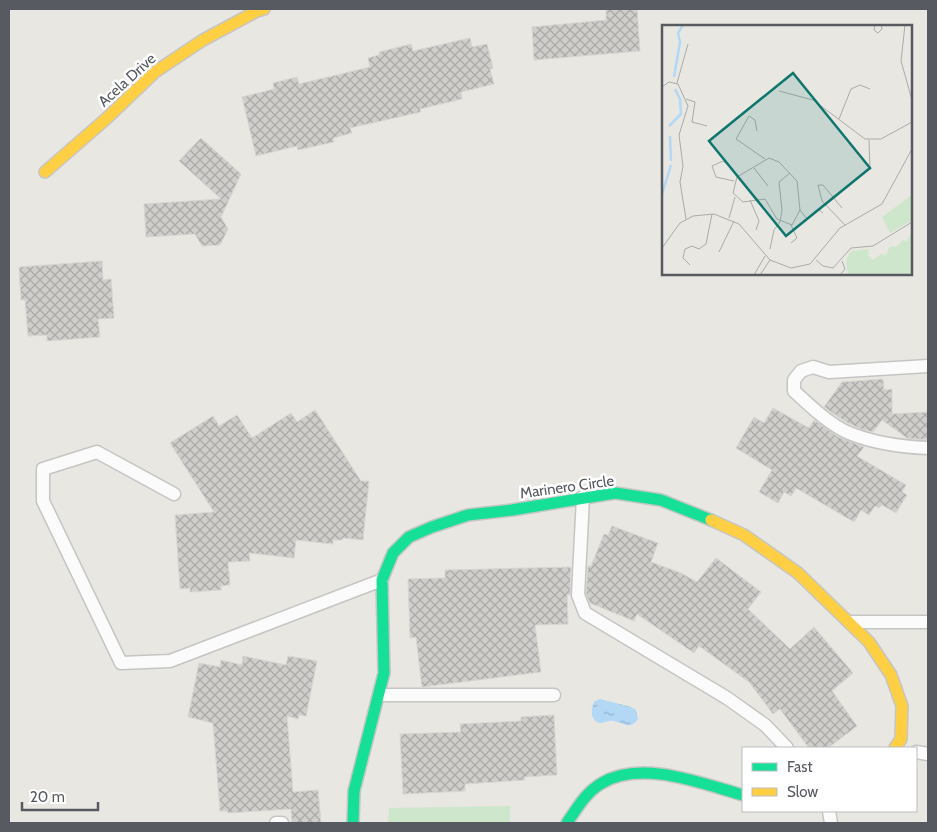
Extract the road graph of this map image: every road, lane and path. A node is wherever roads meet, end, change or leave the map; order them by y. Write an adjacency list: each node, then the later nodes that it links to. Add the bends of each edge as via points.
1 (264, 9): 2 (street, Acela Drive, via 203,40 155,72)
2 (45, 172)
3 (928, 366): 4 (lane, via 829,372 813,367 801,371 794,380 794,391 814,410 848,433 906,447)
4 (928, 448)
5 (174, 494): 7 (lane, via 97,452 43,469 44,501 121,663 170,662)
6 (583, 497): 7 (street, Marinero Circle, via 468,514 432,527 408,538 393,553); 8 (street, Marinero Circle, via 615,493 661,500 744,535 798,574); 12 (lane, via 578,595 585,613 727,698 765,725)
7 (382, 580): 10 (street, Marinero Circle, via 384,674)
8 (850, 622): 9 (lane); 13 (street, Marinero Circle, via 869,642 890,674 902,706 901,739)
9 (928, 622)
10 (379, 695): 11 (lane); 17 (street, Marinero Circle, via 354,792)
11 (554, 695)
12 (786, 747)
13 (897, 747)
14 (742, 795): 18 (street, via 667,775 638,772 614,776 592,788 574,808)
15 (276, 823): 16 (lane)
16 (282, 823)
17 (353, 823)
18 (566, 823)

